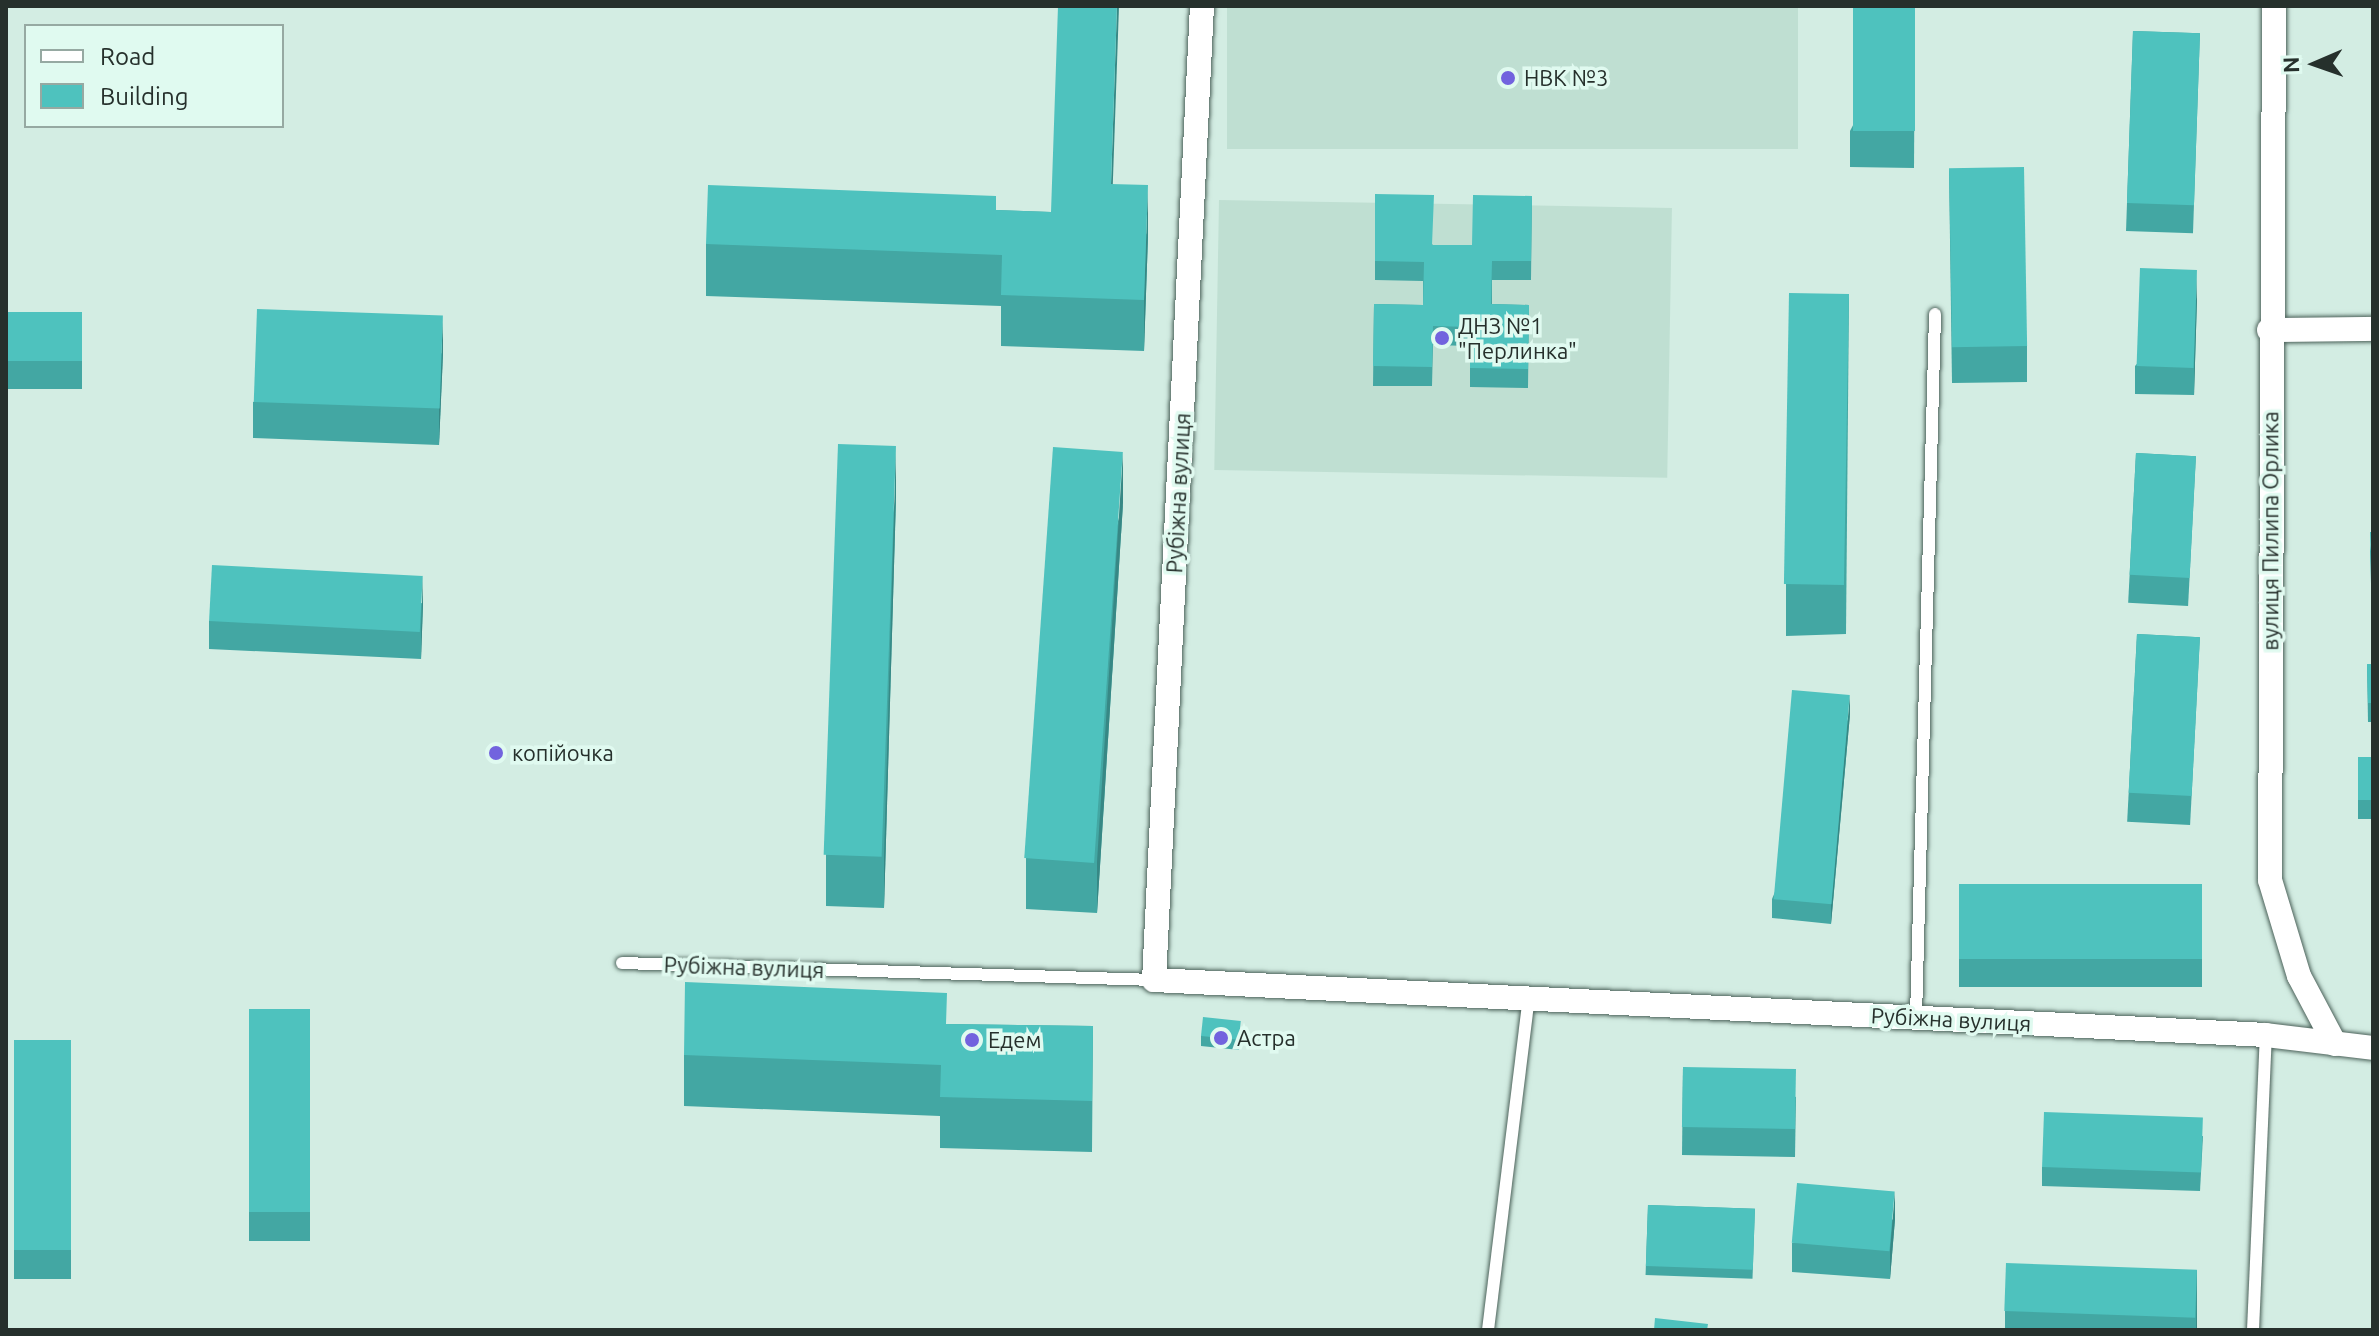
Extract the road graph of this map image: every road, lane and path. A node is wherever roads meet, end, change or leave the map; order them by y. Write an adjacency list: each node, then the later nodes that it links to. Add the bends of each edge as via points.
1 (1202, 6): 7 (street, Рубіжна вулиця)
2 (2274, 6): 5 (street, вулиця Пилипа Орлика)
3 (1935, 314): 9 (lane)
4 (2373, 329): 5 (street)
5 (2269, 330): 11 (street, вулиця Пилипа Орлика, via 2270,880 2299,976)
6 (622, 963): 7 (lane, Рубіжна вулиця)
7 (1154, 980): 8 (street, Рубіжна вулиця)
8 (1529, 997): 9 (street, Рубіжна вулиця); 13 (lane)
9 (1916, 1017): 10 (street, Рубіжна вулиця)
10 (2266, 1035): 11 (street, Рубіжна вулиця); 14 (lane)
11 (2335, 1044): 12 (street, Рубіжна вулиця)
12 (2373, 1048)
13 (1488, 1330)
14 (2253, 1330)

